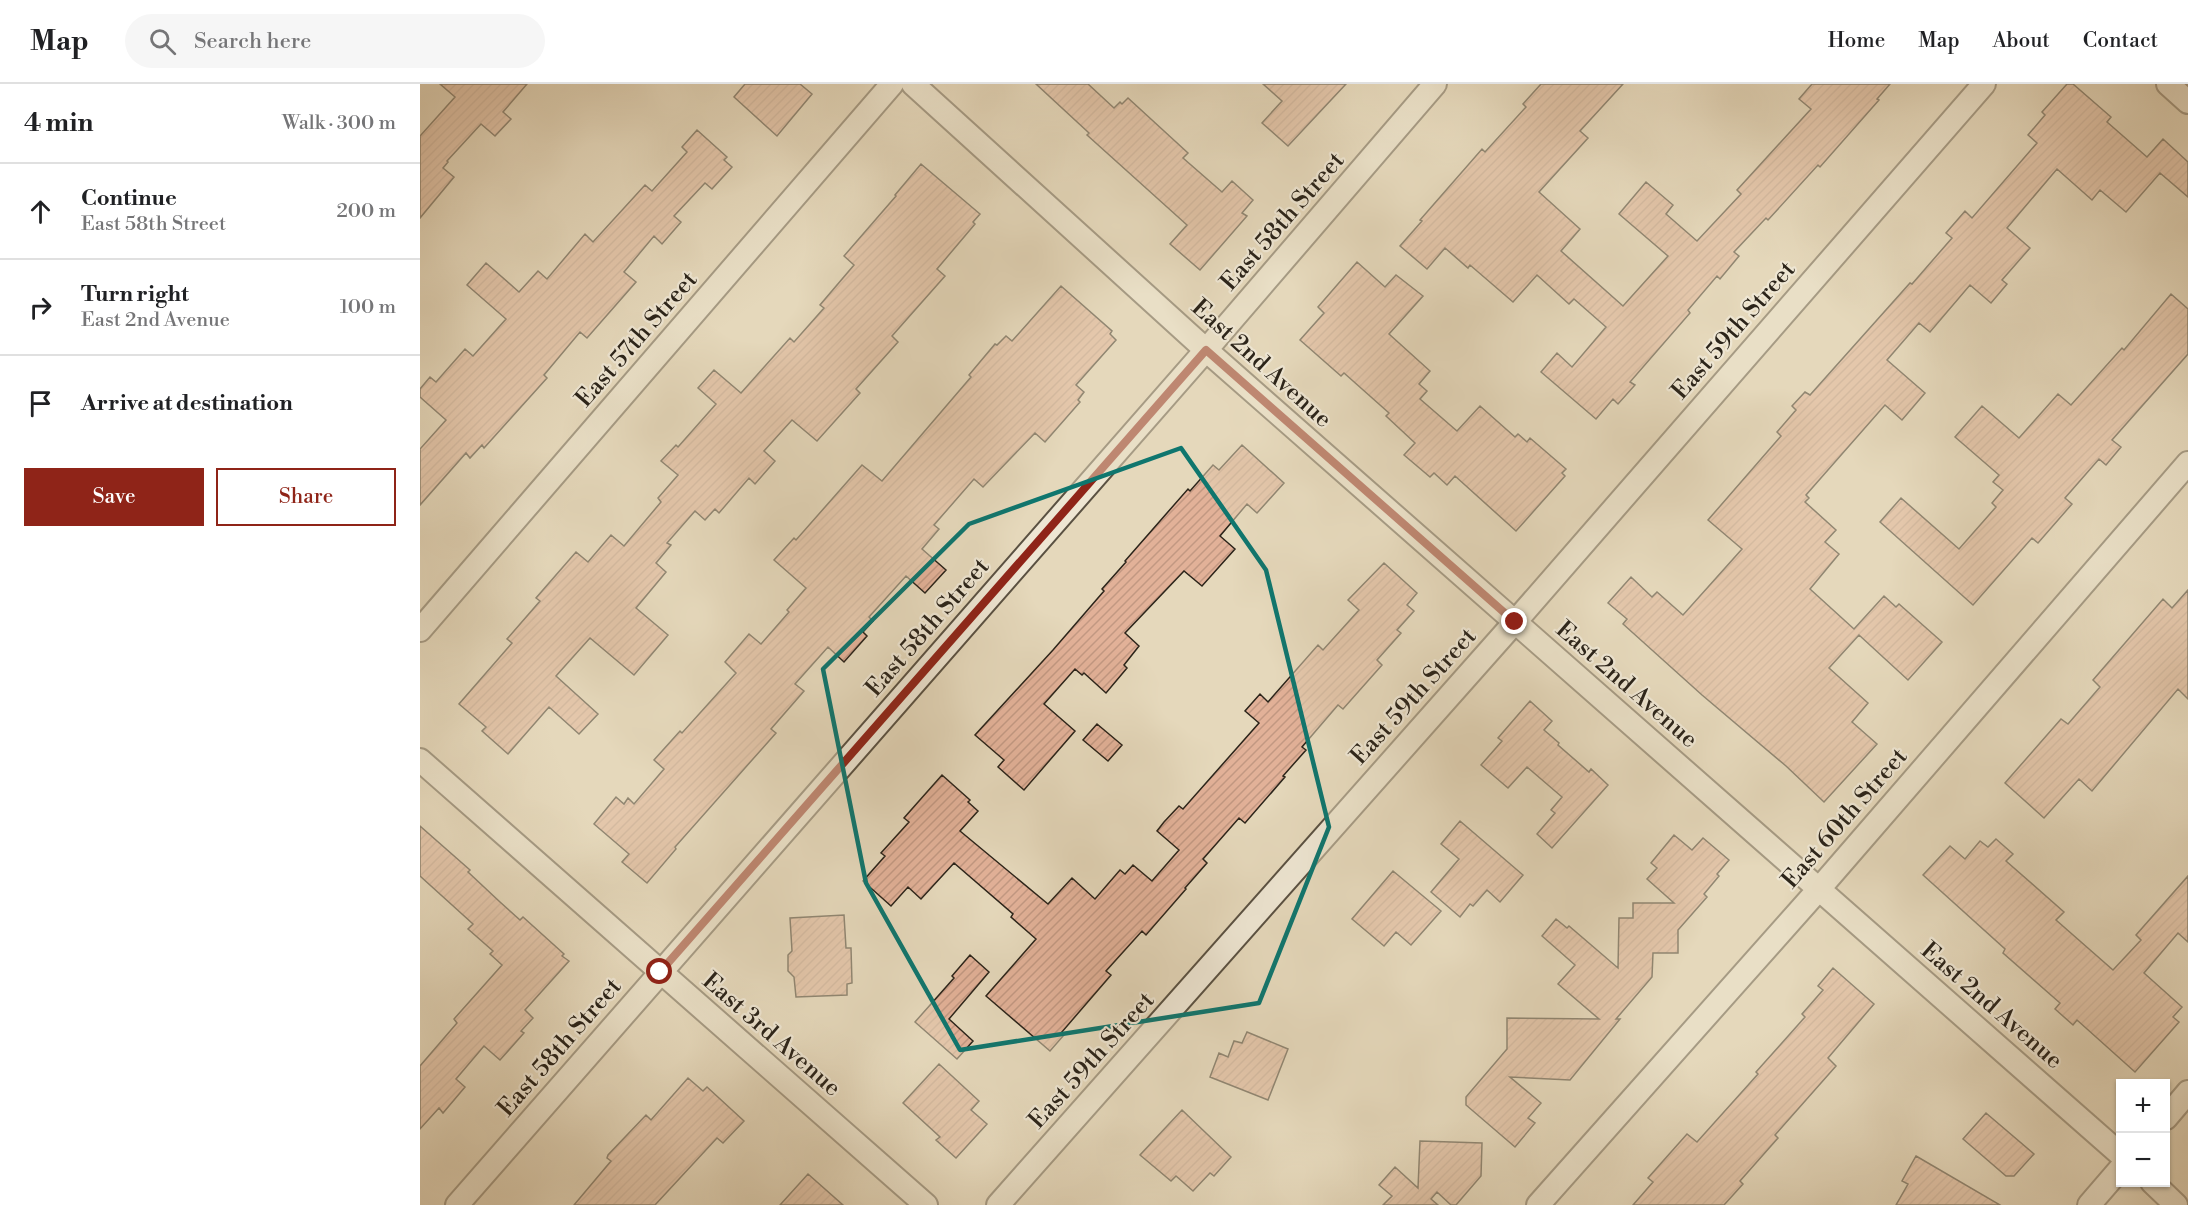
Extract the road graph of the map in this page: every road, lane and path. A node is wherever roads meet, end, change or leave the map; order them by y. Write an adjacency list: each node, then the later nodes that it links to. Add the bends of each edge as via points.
1 (892, 84): 10 (street, East 57th Street)
2 (913, 84): 7 (street, East 2nd Avenue)
3 (1435, 84): 7 (street, East 58th Street)
4 (1984, 84): 9 (street, East 59th Street)
5 (2168, 84): 6 (street)
6 (2188, 102)
7 (1206, 350): 9 (street, East 2nd Avenue); 13 (street, East 58th Street)
8 (2188, 463): 12 (street, East 60th Street)
9 (1515, 622): 12 (street, East 2nd Avenue); 21 (street, East 59th Street)
10 (420, 630)
11 (420, 759): 13 (street, East 3rd Avenue)
12 (1819, 889): 16 (street, East 2nd Avenue); 22 (street, East 60th Street)
13 (660, 972): 19 (street, East 58th Street); 20 (street, East 3rd Avenue)
14 (2188, 1092): 15 (street)
15 (2170, 1113)
16 (2116, 1150)
17 (2116, 1175): 23 (street)
18 (2157, 1187): 24 (street)
19 (457, 1205)
20 (926, 1205)
21 (998, 1205)
22 (1538, 1205)
23 (2089, 1205)
24 (2176, 1205)

